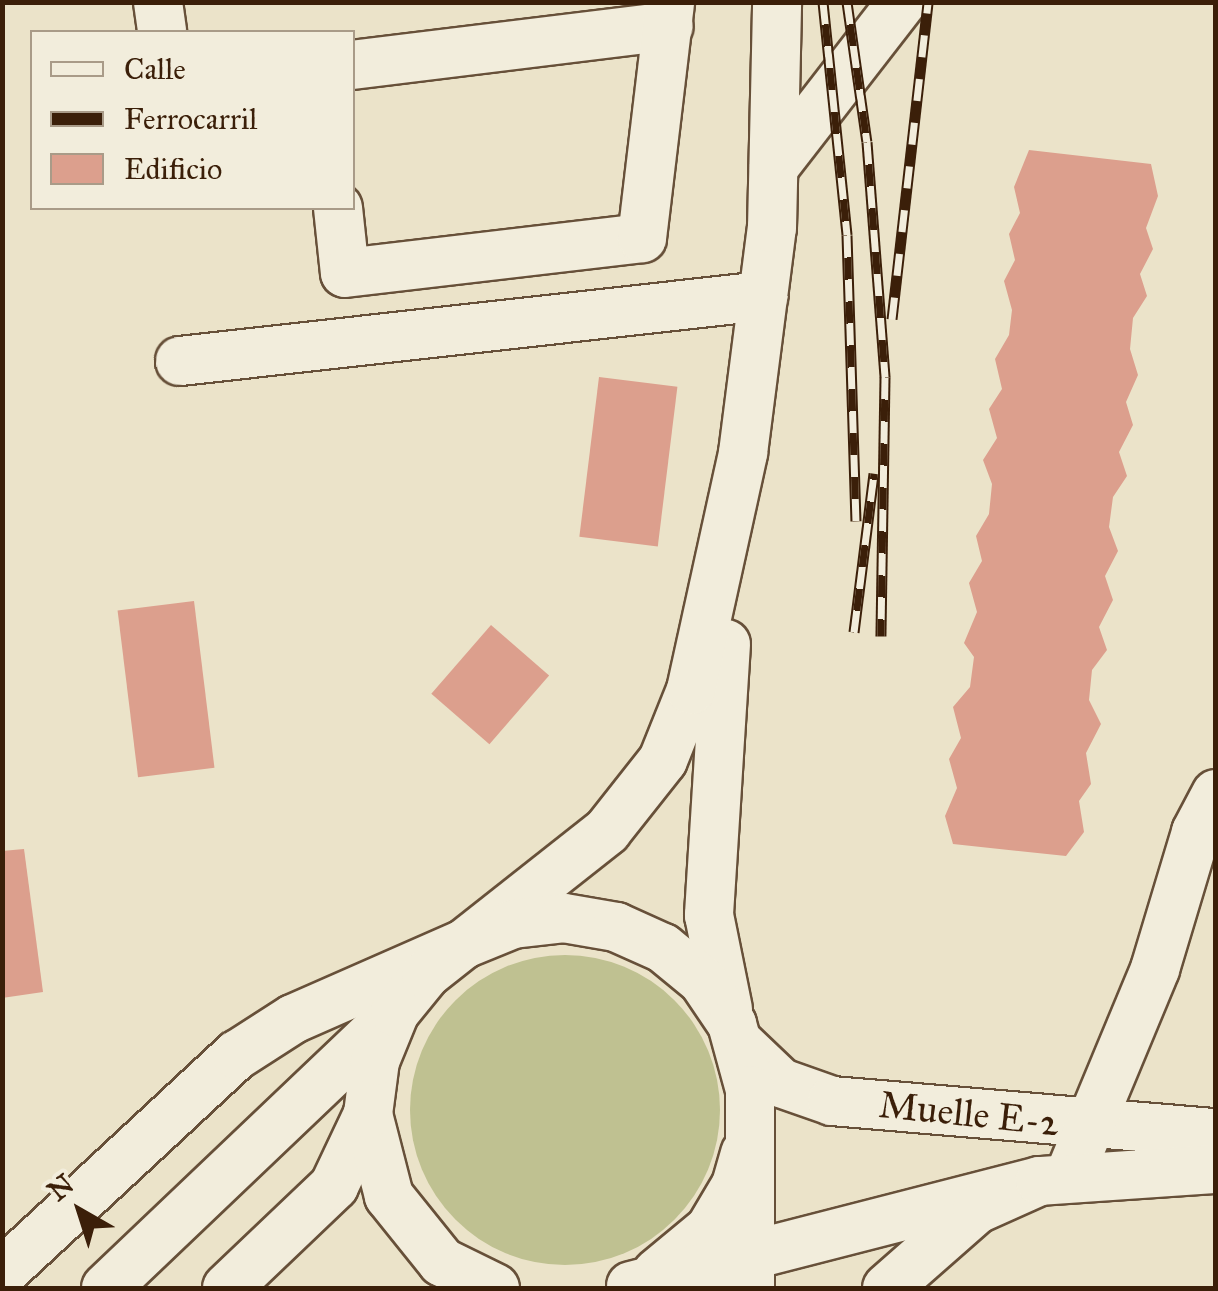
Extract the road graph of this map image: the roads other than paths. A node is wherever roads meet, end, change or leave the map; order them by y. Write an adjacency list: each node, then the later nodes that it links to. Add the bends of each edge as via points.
1 (158, 2): 5 (street)
2 (777, 2): 7 (street)
3 (902, 2): 7 (street)
4 (669, 14): 6 (street); 8 (street, via 642,238 345,273)
5 (162, 30)
6 (355, 65)
7 (774, 166): 9 (street)
8 (338, 210)
9 (763, 296): 10 (street); 11 (street)
10 (180, 361)
11 (720, 576): 13 (street, via 680,728 653,774 607,832); 15 (street, via 726,650 709,916)
12 (1216, 794): 17 (street, via 1196,832 1155,969)
13 (464, 944): 14 (street, via 426,974); 15 (street, via 564,918 616,927 663,948 703,981); 23 (street, via 264,1034)
14 (396, 1012): 16 (street, via 374,1061); 26 (street)
15 (736, 1035): 17 (street, Muelle E-2, via 760,1068 807,1096); 19 (street, via 750,1090)
16 (368, 1114): 24 (street, via 374,1156 412,1232); 27 (street, via 334,1186)
17 (1089, 1126): 18 (street, Muelle E-2); 21 (street)
18 (1216, 1133)
19 (750, 1136): 22 (street); 25 (street, via 736,1185 710,1229 673,1264)
20 (1216, 1169): 21 (street, Muelle E-2)
21 (1054, 1178): 22 (street); 29 (street, Muelle E-2, via 977,1209)
22 (751, 1271): 25 (street)
23 (2, 1273)
24 (486, 1287): 28 (street, via 452,1280)
25 (626, 1287)
26 (106, 1288)
27 (227, 1288)
28 (418, 1288)
29 (887, 1288)

